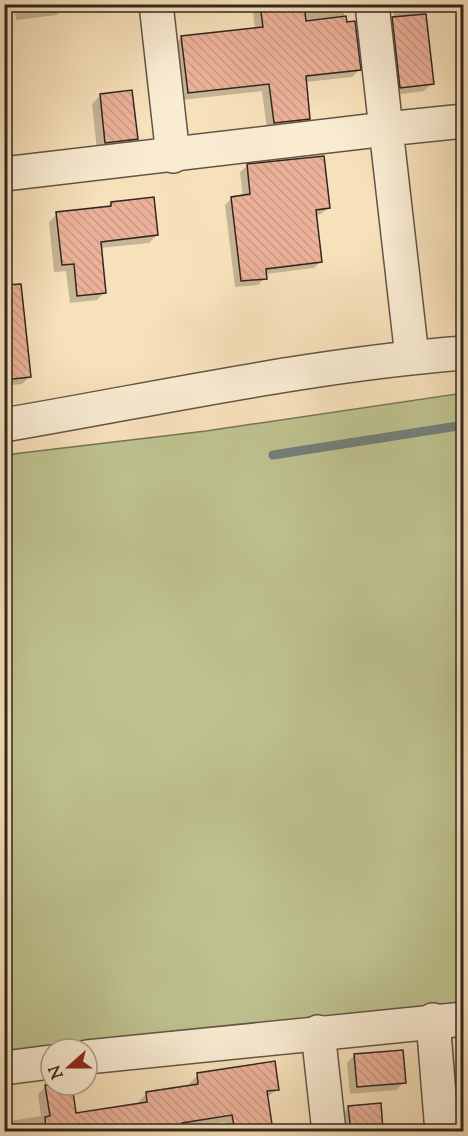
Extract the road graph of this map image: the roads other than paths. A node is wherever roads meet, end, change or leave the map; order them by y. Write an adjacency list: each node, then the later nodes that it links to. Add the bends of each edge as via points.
1 (156, 4): 5 (street)
2 (372, 4): 4 (street)
3 (464, 121): 4 (street)
4 (386, 129): 5 (street); 8 (street)
5 (173, 156): 6 (street)
6 (4, 174)
7 (464, 352): 8 (street)
8 (412, 357): 9 (street)
9 (4, 425)
10 (448, 1019): 11 (street); 16 (street)
11 (318, 1032): 12 (street); 15 (street)
12 (99, 1056)
13 (39, 1064): 14 (street)
14 (4, 1068)
15 (329, 1131)
16 (442, 1131)

